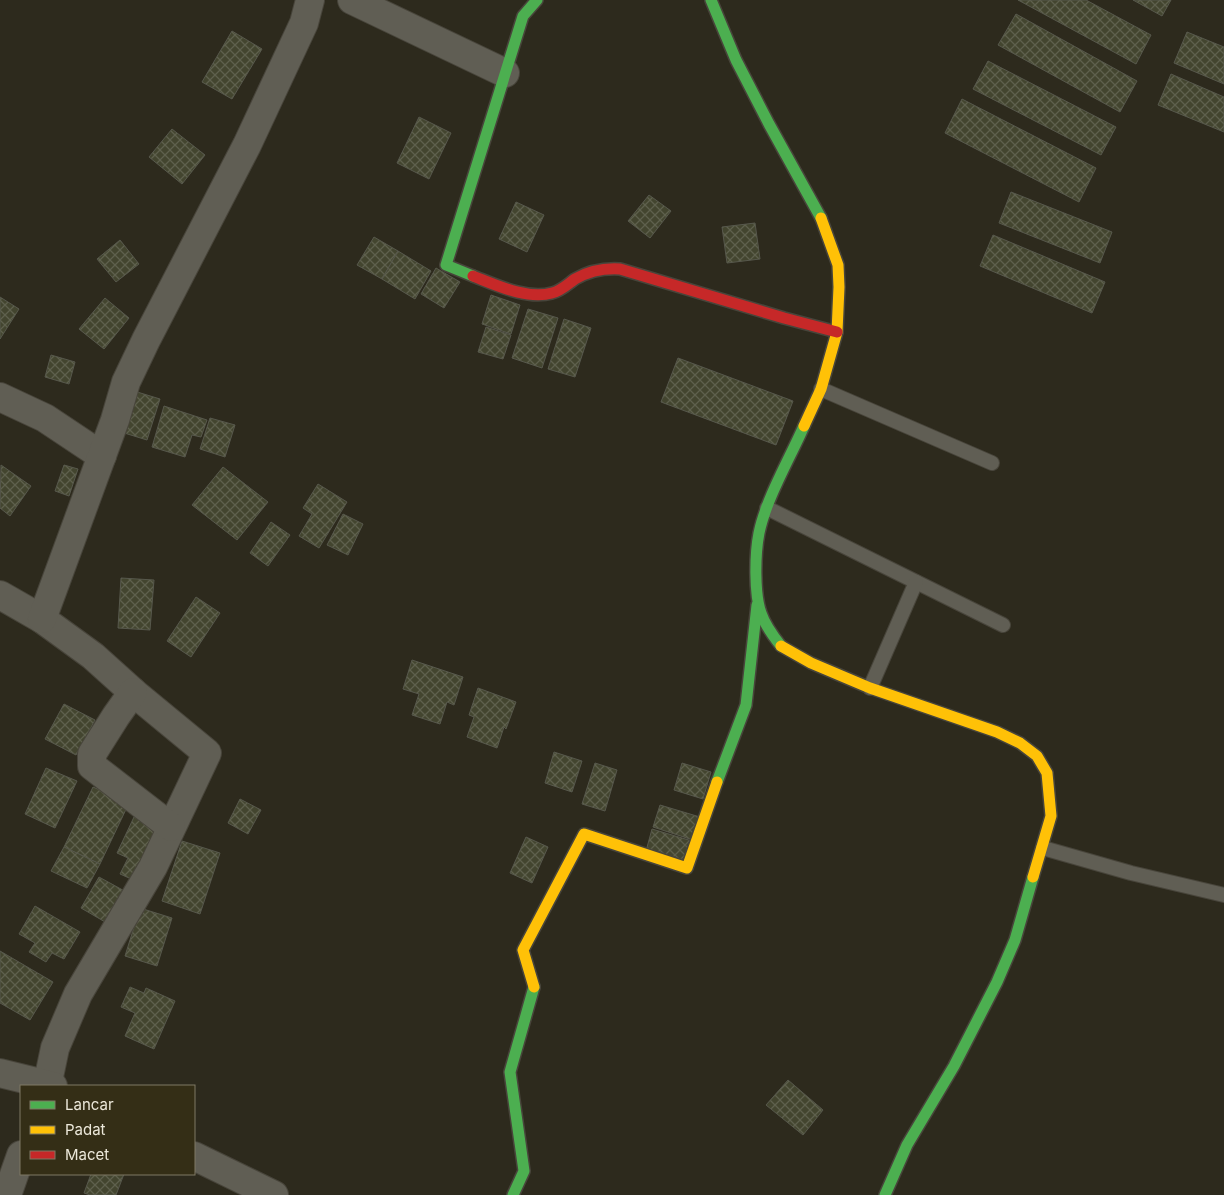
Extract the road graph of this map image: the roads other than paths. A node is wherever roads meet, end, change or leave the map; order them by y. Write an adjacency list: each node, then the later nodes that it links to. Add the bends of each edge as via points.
1 (310, 0): 9 (street, via 304,23 247,145 126,382)
2 (352, 0): 5 (street)
3 (537, 0): 5 (street, via 523,16)
4 (711, 0): 6 (street, via 736,60 819,212 838,266)
5 (505, 73): 6 (street, via 446,265 528,294 541,295 560,290 589,272 620,269)
6 (836, 332): 7 (street)
7 (821, 390): 10 (lane); 11 (street)
8 (0, 397): 9 (street, via 45,418)
9 (102, 456): 15 (street)
10 (992, 463)
11 (767, 508): 12 (lane); 14 (street, via 759,533)
12 (916, 582): 16 (lane); 17 (lane)
13 (0, 595): 15 (street)
14 (758, 599): 17 (street, via 766,626 782,647); 28 (street, via 746,705 687,868 584,834 523,950 535,988 510,1072 524,1171)
15 (42, 619): 18 (street, via 93,656)
16 (1002, 624)
17 (870, 688): 20 (street, via 997,732 1037,756 1047,773 1050,792 1051,816)
18 (133, 692): 19 (street, via 208,753); 19 (street, via 92,754 92,766)
19 (171, 827): 23 (street, via 148,875 74,1002 56,1048)
20 (1043, 848): 21 (lane, via 1139,876); 29 (street, via 1015,940 997,982 954,1066 907,1145)
21 (1224, 895)
22 (0, 1072): 23 (street)
23 (49, 1085)
24 (195, 1156): 27 (street)
25 (20, 1158): 26 (street)
26 (6, 1195)
27 (274, 1195)
28 (513, 1195)
29 (885, 1195)

